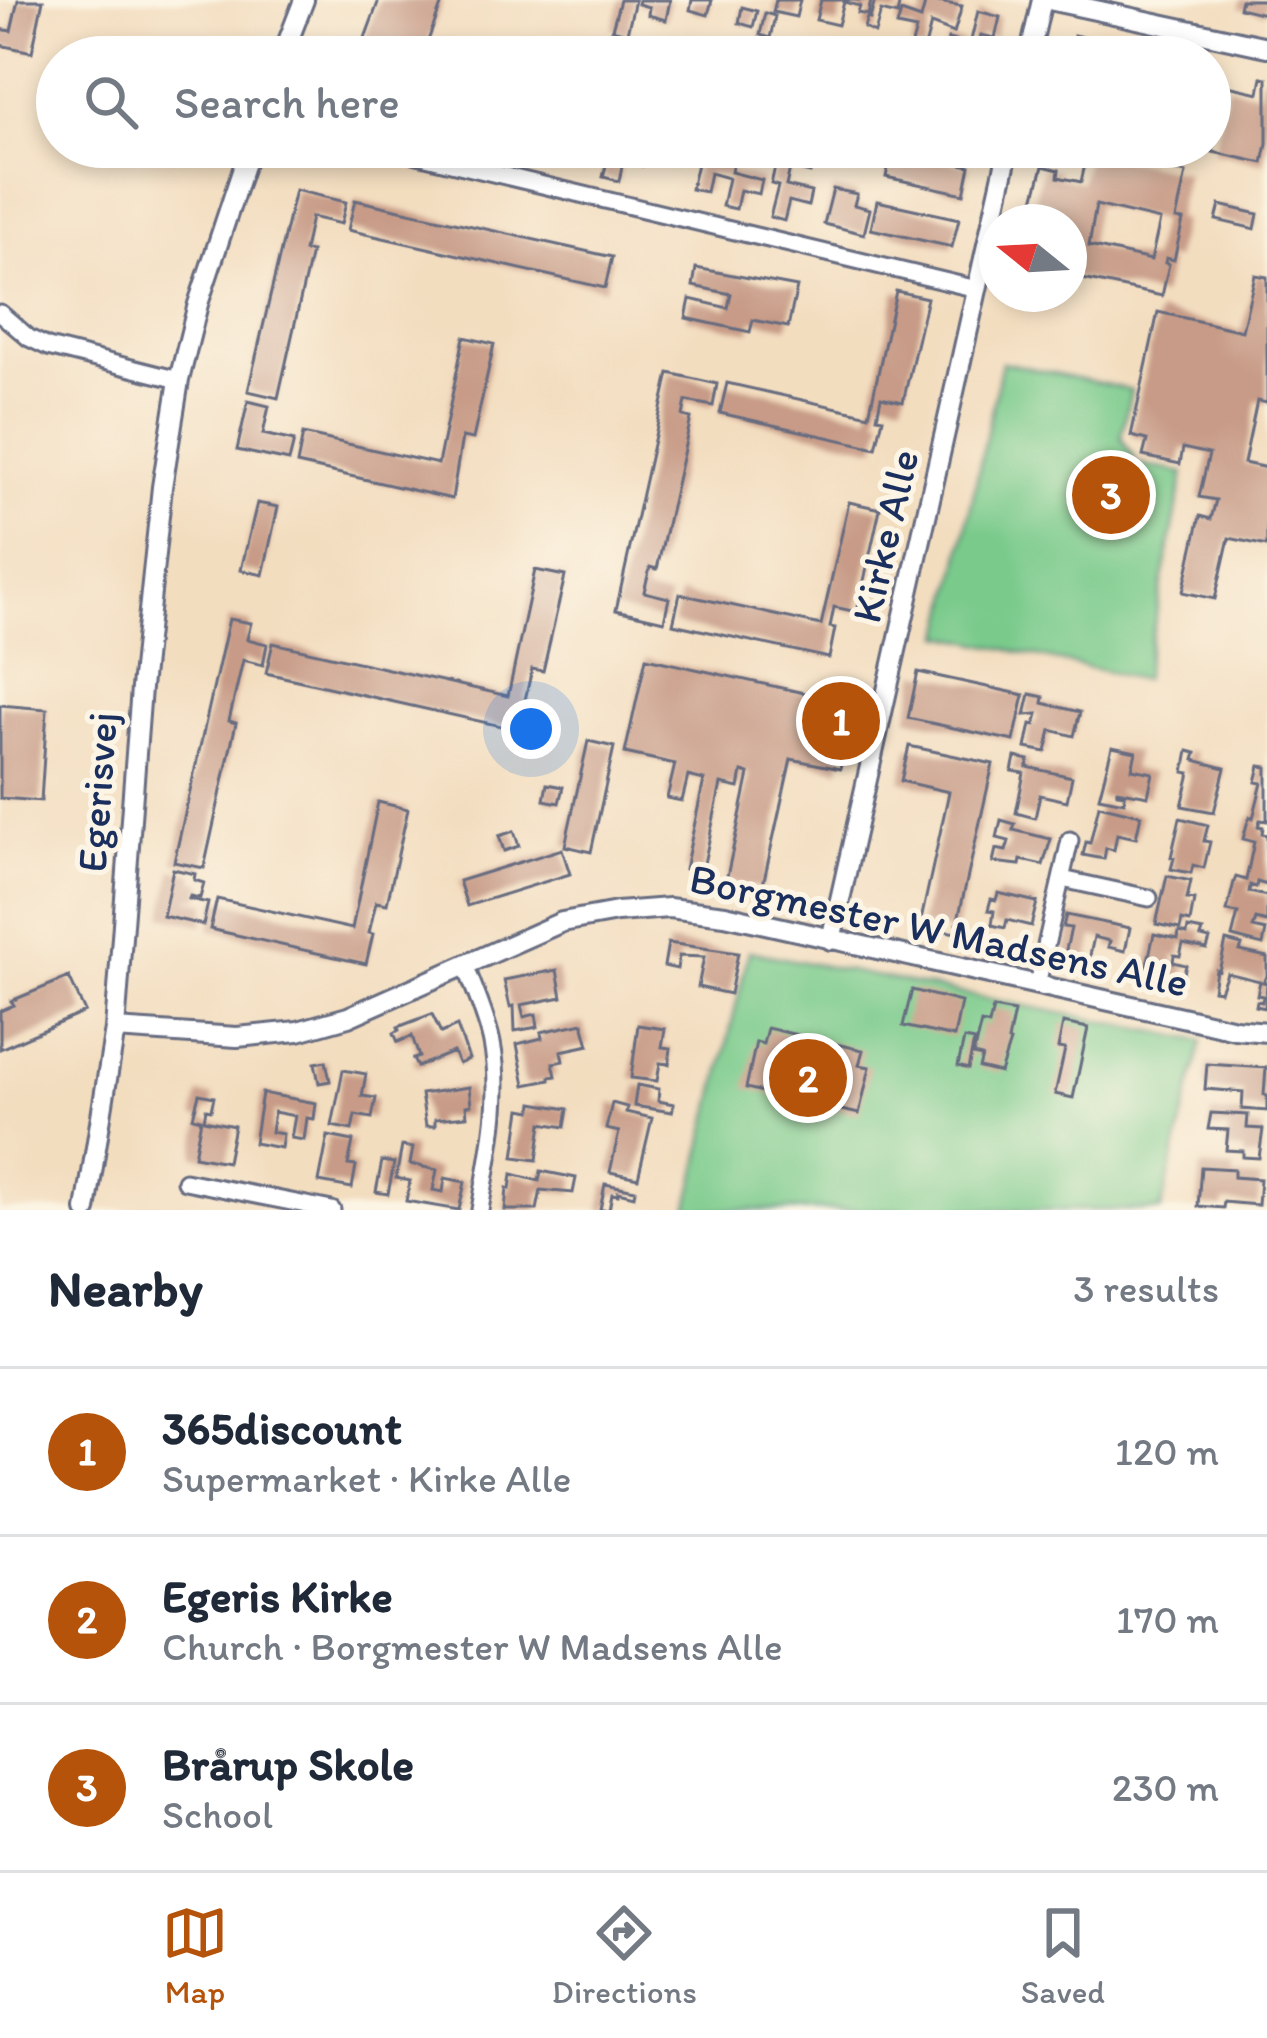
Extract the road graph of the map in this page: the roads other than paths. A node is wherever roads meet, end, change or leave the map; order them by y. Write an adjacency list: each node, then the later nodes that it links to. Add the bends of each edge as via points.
1 (304, 0): 3 (street)
2 (1045, 0): 4 (street); 5 (street)
3 (290, 36)
4 (1035, 36)
5 (1215, 36)
6 (1231, 39): 7 (street)
7 (1267, 47)
8 (243, 168): 13 (street, Egerisvej)
9 (471, 168): 11 (street)
10 (1004, 168): 11 (street, Kirke Alle)
11 (977, 290): 17 (street, Kirke Alle)
12 (0, 313): 13 (street, via 48,347)
13 (179, 380): 20 (street, Egerisvej, via 149,595)
14 (1070, 841): 15 (street)
15 (1062, 879): 16 (street); 19 (street)
16 (1149, 898)
17 (831, 940): 18 (street, Borgmester W Madsens Alle, via 669,908 562,922); 19 (street, Borgmester W Madsens Alle)
18 (465, 964): 20 (street, Borgmester W Madsens Alle, via 298,1031); 25 (street, via 496,1080)
19 (1037, 985): 21 (street, Borgmester W Madsens Alle)
20 (116, 1029): 23 (street, Egerisvej)
21 (1267, 1032)
22 (185, 1181): 24 (street)
23 (86, 1210)
24 (332, 1210)
25 (479, 1210)

